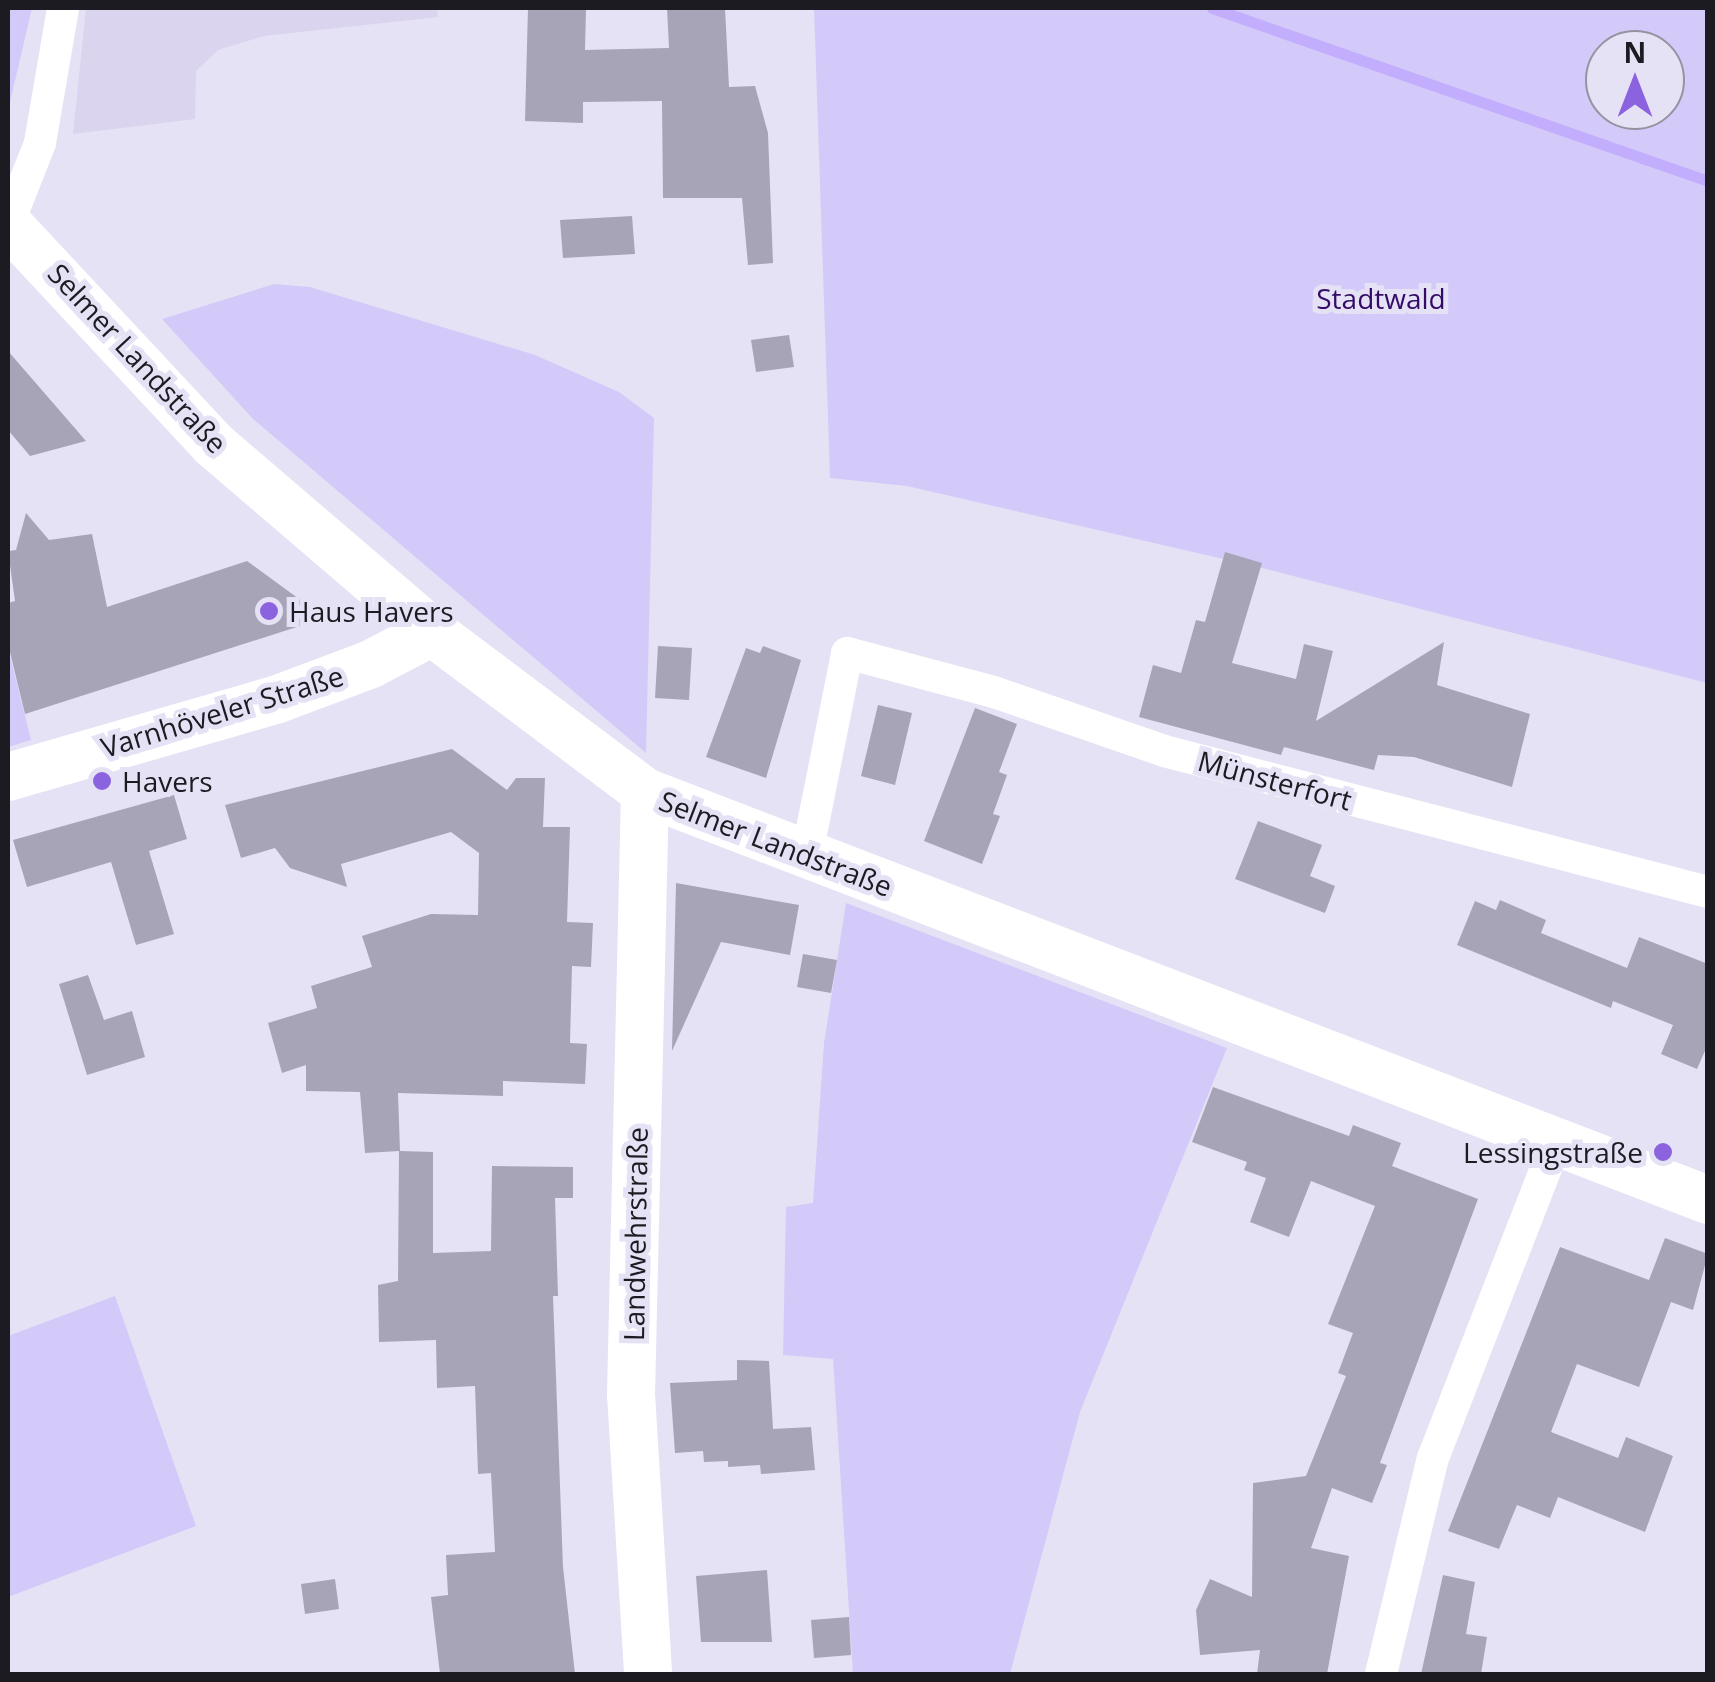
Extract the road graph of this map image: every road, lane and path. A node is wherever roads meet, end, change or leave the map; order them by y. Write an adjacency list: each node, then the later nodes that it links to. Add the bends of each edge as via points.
1 (63, 8): 2 (street, via 40,143)
2 (8, 224): 3 (main road, Selmer Landstraße, via 213,444)
3 (432, 632): 4 (main road, Varnhöveler Straße, via 371,664 278,698); 5 (main road, Selmer Landstraße)
4 (8, 777)
5 (645, 792): 6 (main road, Selmer Landstraße); 10 (main road, Landwehrstraße, via 630,1394)
6 (807, 854): 7 (street, Münsterfort, via 847,653 994,692 1164,751); 8 (main road, Selmer Landstraße)
7 (1708, 892)
8 (1556, 1143): 9 (main road, Selmer Landstraße); 11 (street, via 1433,1458)
9 (1708, 1200)
10 (648, 1674)
11 (1381, 1674)

